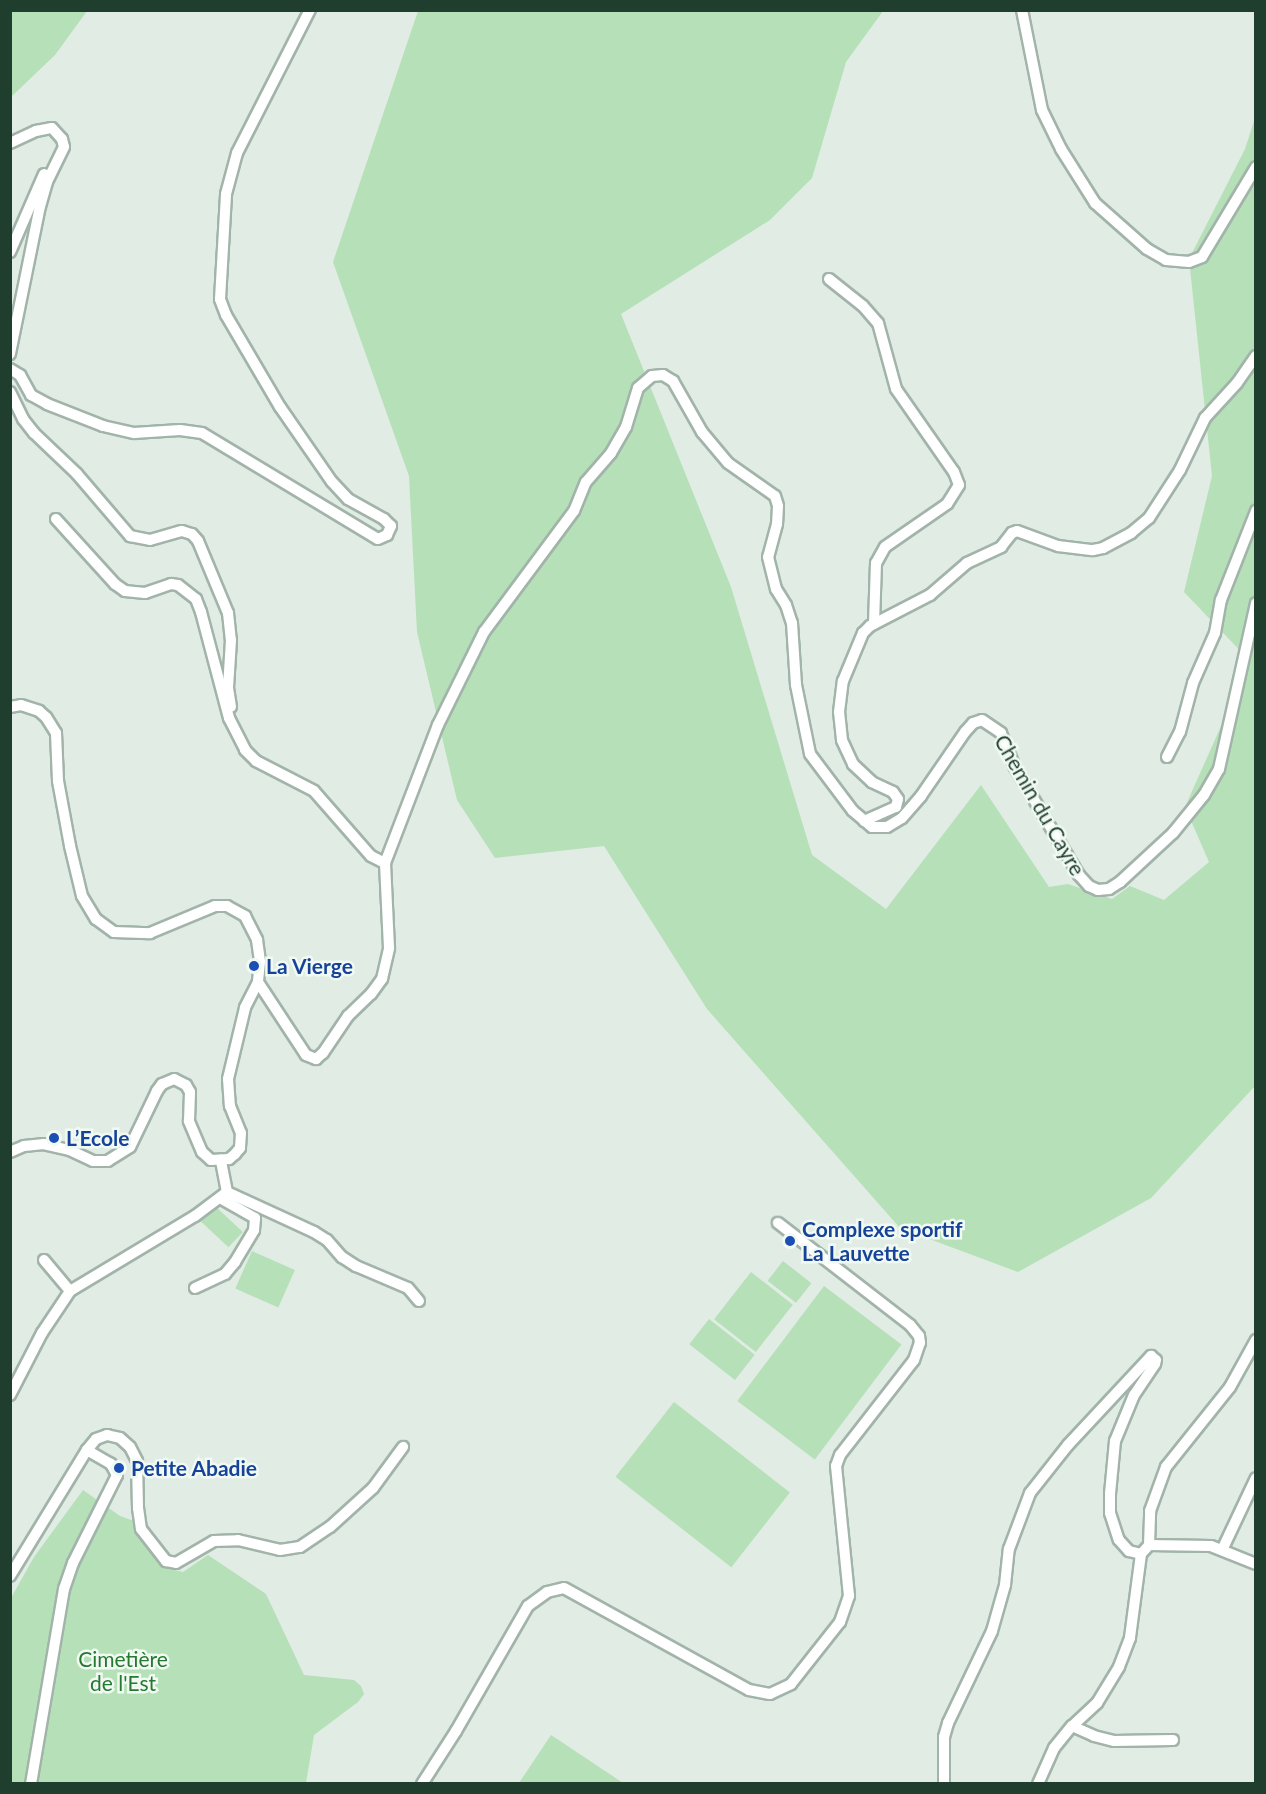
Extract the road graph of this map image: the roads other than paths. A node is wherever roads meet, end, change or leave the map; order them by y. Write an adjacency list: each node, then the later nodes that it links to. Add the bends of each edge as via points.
1 (310, 10): 10 (street, via 237,153 226,194 220,299 280,407 332,482 348,499 384,519 391,526 387,536 378,538 202,433 134,433 103,426 47,405 31,395 20,375)
2 (1022, 10): 5 (street, via 1042,110 1061,149 1095,203 1147,249 1166,261 1189,262 1202,257)
3 (58, 138): 4 (street, via 56,131 46,128); 6 (street); 8 (street, via 64,147 40,206)
4 (10, 143)
5 (1256, 166)
6 (10, 252)
7 (829, 279): 15 (street, via 878,323 896,389 959,485 947,504 885,547 876,563)
8 (10, 354)
9 (1256, 356): 15 (street, via 1205,418 1180,470 1143,525 1103,548 1058,546 1012,532 1001,547 967,563 930,595)
10 (10, 369)
11 (10, 392): 17 (street, via 34,433 77,474 130,536 150,540 182,531 198,541 228,613)
12 (1256, 511): 18 (street, via 1224,590 1215,633 1193,683 1180,732)
13 (56, 519): 17 (street, via 125,591 145,593 171,584 196,599)
14 (1256, 603): 19 (street, Chemin du Cayre, via 1219,769 1173,833 1109,889 1089,886 1078,875 1014,766 1001,732 982,720 965,732 902,818 887,827 872,827)
15 (874, 624): 19 (street, via 864,633 843,681 839,712 842,740 853,764 898,799 896,807)
16 (10, 707): 21 (street, via 21,705 39,711 56,733 58,781 70,846 82,896 96,919 114,932 150,933 215,906 237,910 245,916 257,940)
17 (229, 718): 20 (street, via 236,737 256,762 314,791 371,856)
18 (1167, 757)
19 (864, 821): 20 (street, via 810,754 796,685 792,623 776,589 768,557 777,524 775,496 728,463 702,432 673,381 663,375 649,378 638,388 620,439 586,482 574,511 484,632 438,726)
20 (385, 863): 21 (street, via 389,948 382,979 316,1059 306,1054)
21 (258, 982): 23 (street, via 245,1008 228,1079 230,1106 242,1140 235,1154)
22 (10, 1152): 23 (street, via 44,1144 93,1161 108,1161 130,1147 157,1091 174,1079 190,1092 189,1121 202,1152 211,1160)
23 (221, 1160): 24 (street)
24 (224, 1195): 27 (street, via 255,1218 254,1230 225,1274); 28 (street); 29 (street, via 314,1232 342,1257 408,1288)
25 (778, 1223): 43 (street, via 910,1324 919,1336 914,1360 840,1455 836,1466 849,1596 840,1622 791,1684 770,1694 749,1690 564,1588 547,1592 528,1606)
26 (44, 1260): 28 (street)
27 (195, 1288)
28 (70, 1291): 31 (street, via 42,1333)
29 (419, 1301)
30 (1256, 1341): 35 (street, via 1230,1387 1166,1467 1153,1496)
31 (10, 1395)
32 (404, 1447): 33 (street, via 373,1488 330,1527 300,1547 280,1550 228,1539 214,1541 176,1563 166,1561 141,1529 137,1461 130,1448 120,1438 107,1435 96,1438)
33 (87, 1450): 39 (street); 42 (street, via 111,1464 117,1475 68,1577)
34 (1256, 1478): 36 (street)
35 (1149, 1545): 36 (street); 37 (street)
36 (1223, 1548): 38 (street)
37 (1141, 1554): 40 (street, via 1130,1638 1119,1667 1096,1703); 44 (street, via 1129,1551 1119,1539 1110,1513 1110,1494 1115,1442 1134,1395 1155,1364 1154,1358 1147,1358 1068,1445 1041,1476 1026,1502 1009,1549 1005,1586 992,1631 944,1737)
38 (1256, 1563)
39 (10, 1576)
40 (1072, 1726): 41 (street, via 1114,1741); 45 (street, via 1054,1748)
41 (1173, 1740)
42 (32, 1784)
43 (422, 1784)
44 (944, 1784)
45 (1038, 1784)

